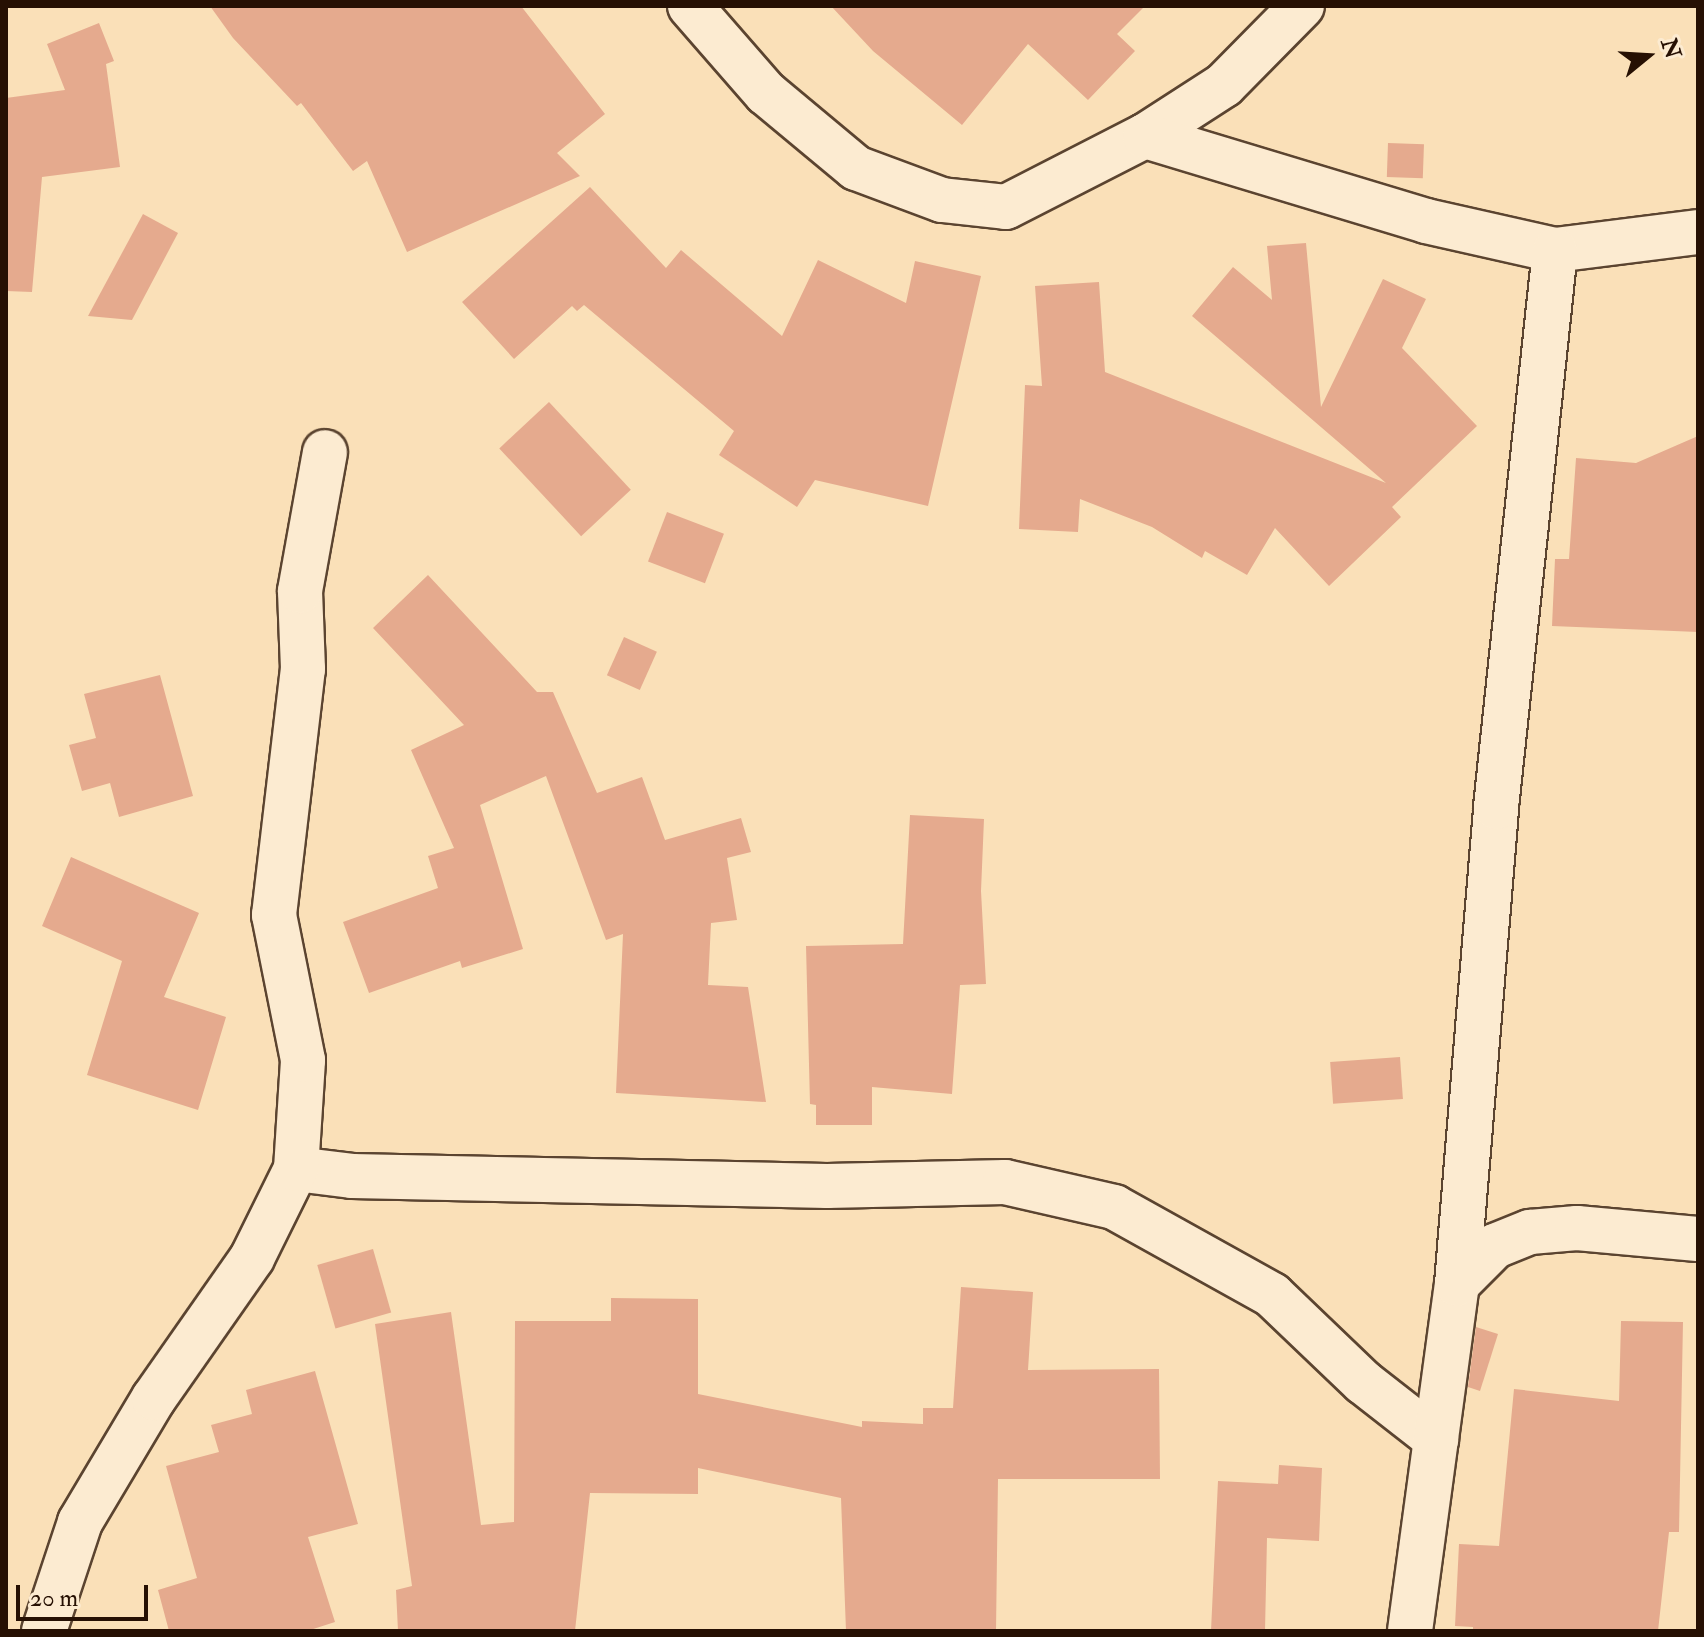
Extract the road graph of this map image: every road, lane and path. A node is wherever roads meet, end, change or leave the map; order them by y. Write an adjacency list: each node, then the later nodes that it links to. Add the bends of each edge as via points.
1 (690, 6): 3 (street, via 766,93 856,168 942,200 1006,207)
2 (1302, 6): 3 (street, via 1224,85)
3 (1145, 136): 5 (street, via 1426,221)
4 (1698, 232): 5 (street)
5 (1555, 250): 9 (street, via 1496,807)
6 (325, 452): 7 (street, via 300,591 303,669 274,915 303,1060)
7 (296, 1169): 10 (street, via 352,1176 812,1186 1005,1182 1114,1207 1272,1295 1363,1382); 11 (street, via 252,1258 154,1398 80,1522)
8 (1698, 1239): 9 (street, via 1577,1228 1530,1232 1495,1246)
9 (1457, 1284): 10 (street)
10 (1436, 1439): 12 (street)
11 (44, 1631)
12 (1410, 1631)

